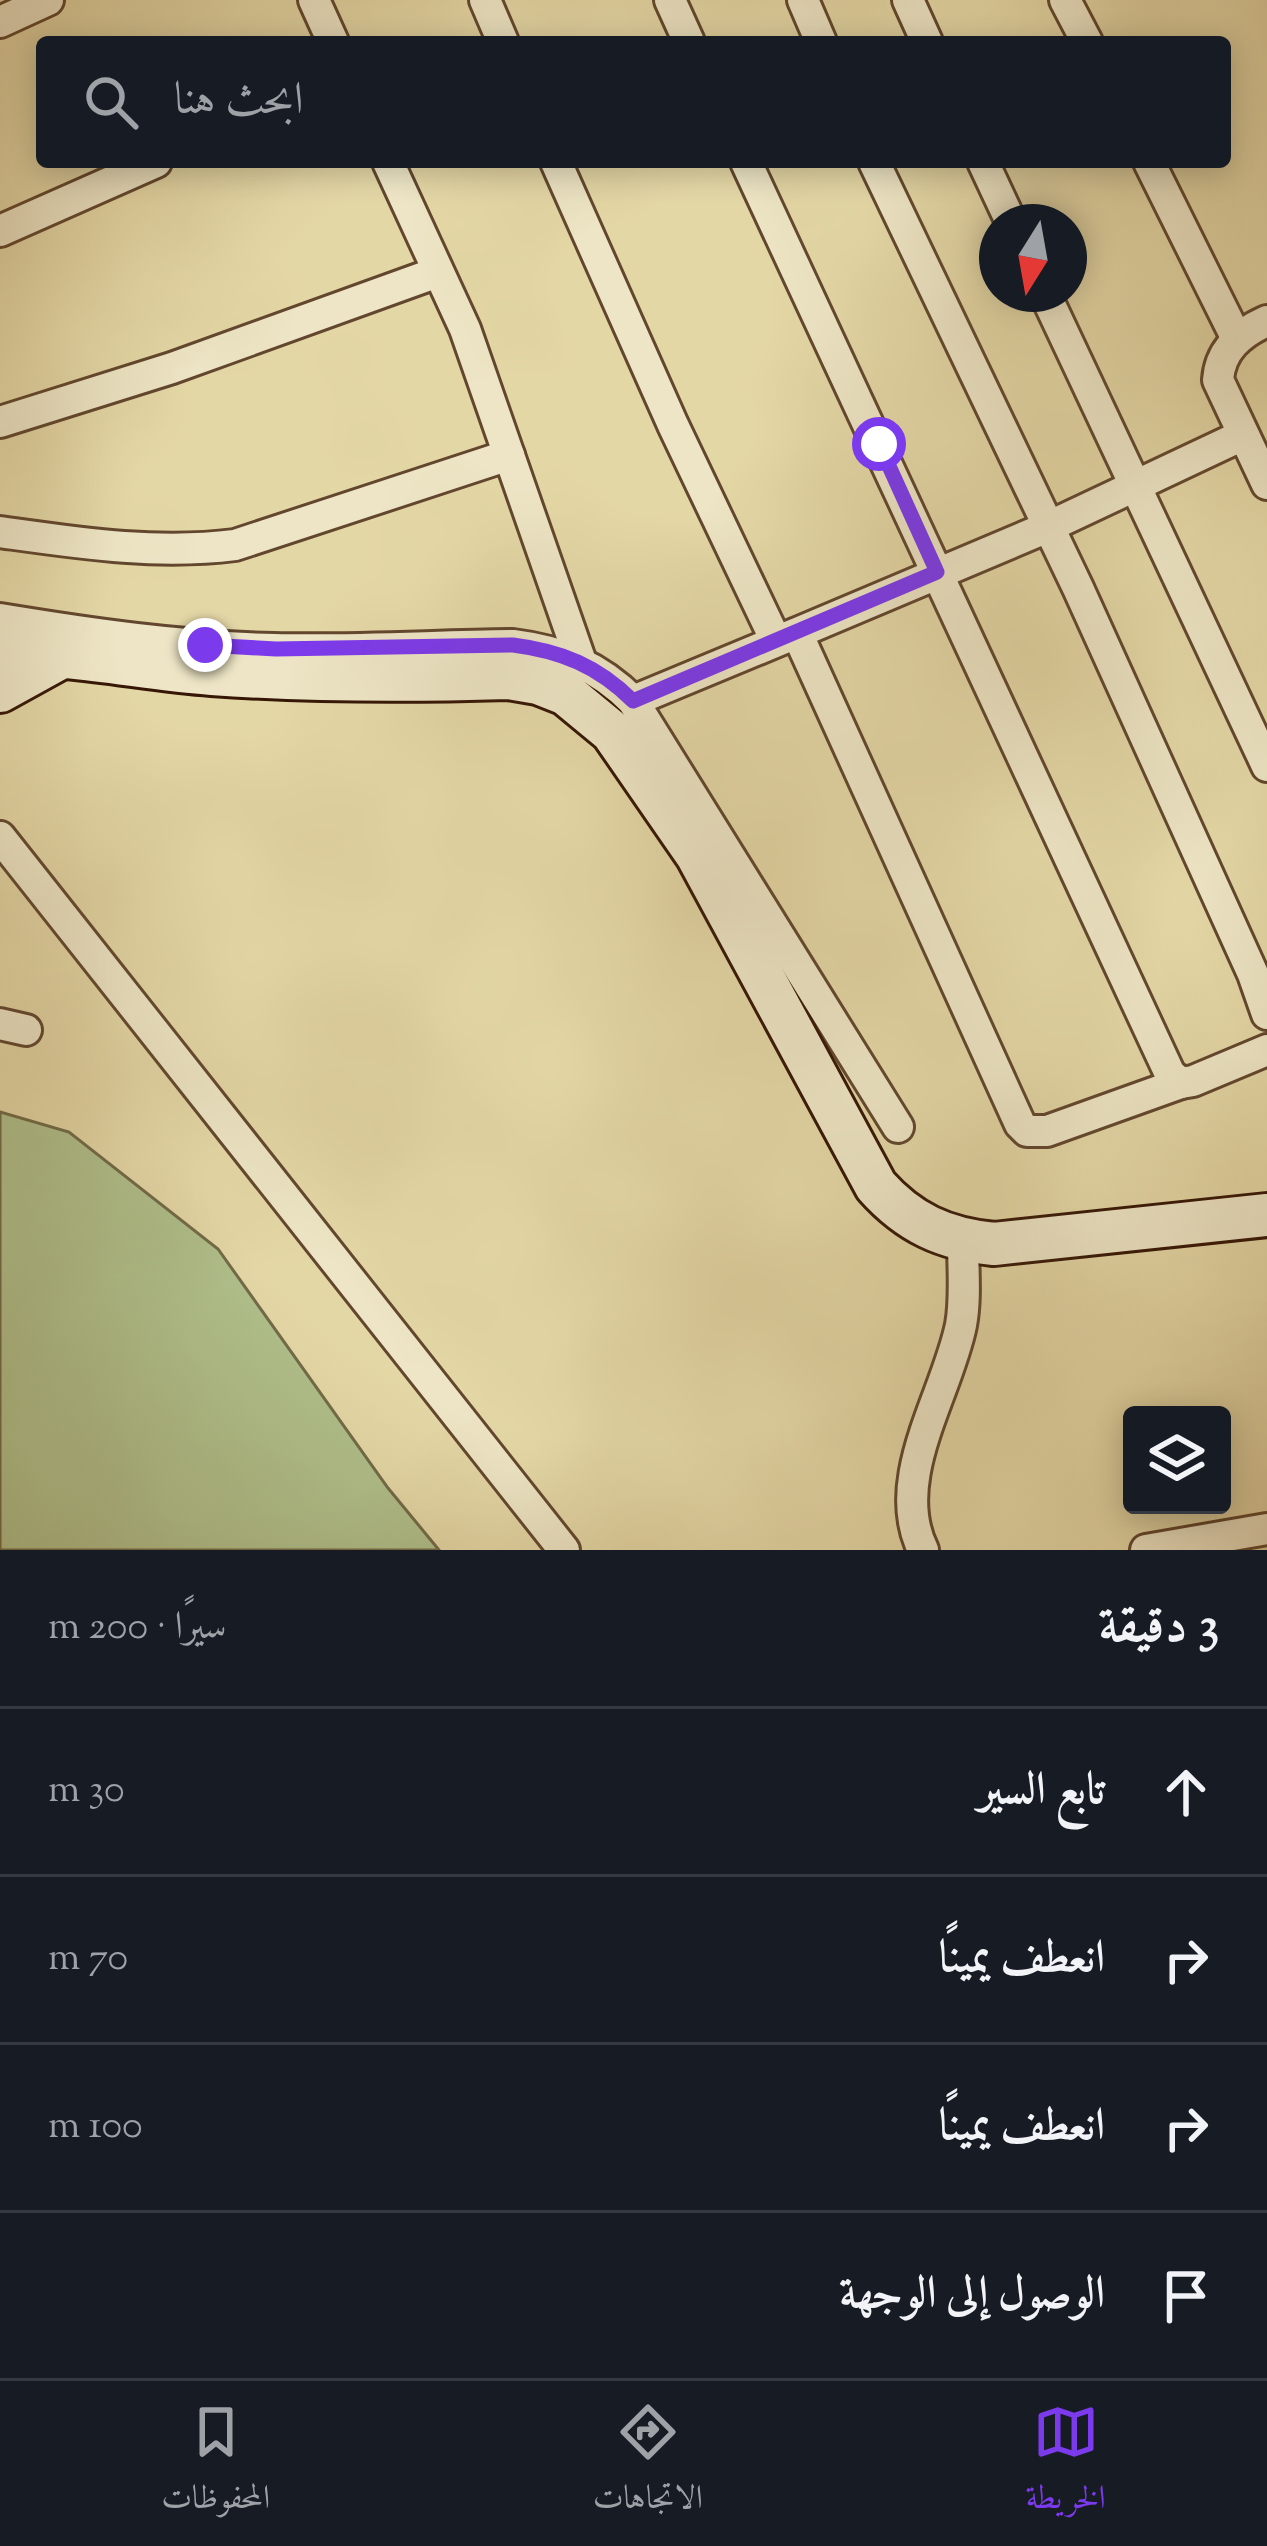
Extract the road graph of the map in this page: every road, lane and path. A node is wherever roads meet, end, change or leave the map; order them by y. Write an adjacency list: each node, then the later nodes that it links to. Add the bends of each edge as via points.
1 (48, 0): 8 (street)
2 (314, 0): 9 (street)
3 (485, 0): 10 (street)
4 (670, 0): 11 (street)
5 (803, 0): 12 (street)
6 (908, 0): 13 (street)
7 (1065, 0): 14 (street)
8 (0, 22)
9 (330, 36)
10 (500, 36)
11 (686, 36)
12 (818, 36)
13 (924, 36)
14 (1084, 36)
15 (142, 168): 23 (street)
16 (391, 168): 24 (street)
17 (559, 168): 37 (street, via 673,425)
18 (749, 168): 35 (street)
19 (877, 168): 33 (street)
20 (986, 168): 22 (street)
21 (1152, 168): 27 (street)
22 (1003, 204)
23 (0, 230)
24 (438, 272): 28 (street); 30 (street)
25 (1054, 312): 32 (street)
26 (1267, 321): 27 (street)
27 (1237, 339): 29 (street, via 1218,380)
28 (0, 422)
29 (1254, 446): 31 (street); 32 (street)
30 (509, 455): 34 (street, via 235,545 139,550); 40 (street)
31 (1267, 484)
32 (1137, 486): 33 (street); 43 (street)
33 (1048, 527): 35 (street); 45 (street)
34 (0, 532)
35 (937, 572): 37 (street); 47 (street, via 1170,1074)
36 (0, 619): 40 (street, via 80,634 276,649 513,645)
37 (787, 637): 42 (street); 47 (street, via 1020,1124 1047,1131)
38 (0, 655): 39 (street)
39 (65, 656): 41 (street); 50 (street, via 281,678 508,678 566,694 612,732 698,855 876,1186 925,1228)
40 (581, 662): 42 (street)
41 (0, 691)
42 (633, 701): 48 (street)
43 (1267, 766)
44 (0, 837): 52 (street)
45 (1267, 1014)
46 (1267, 1050): 47 (street)
47 (1181, 1083)
48 (898, 1127)
49 (1267, 1216): 50 (street, via 1028,1243)
50 (963, 1241): 53 (street, via 962,1322 914,1484)
51 (1267, 1529): 54 (street)
52 (560, 1548)
53 (923, 1550)
54 (1146, 1550)

